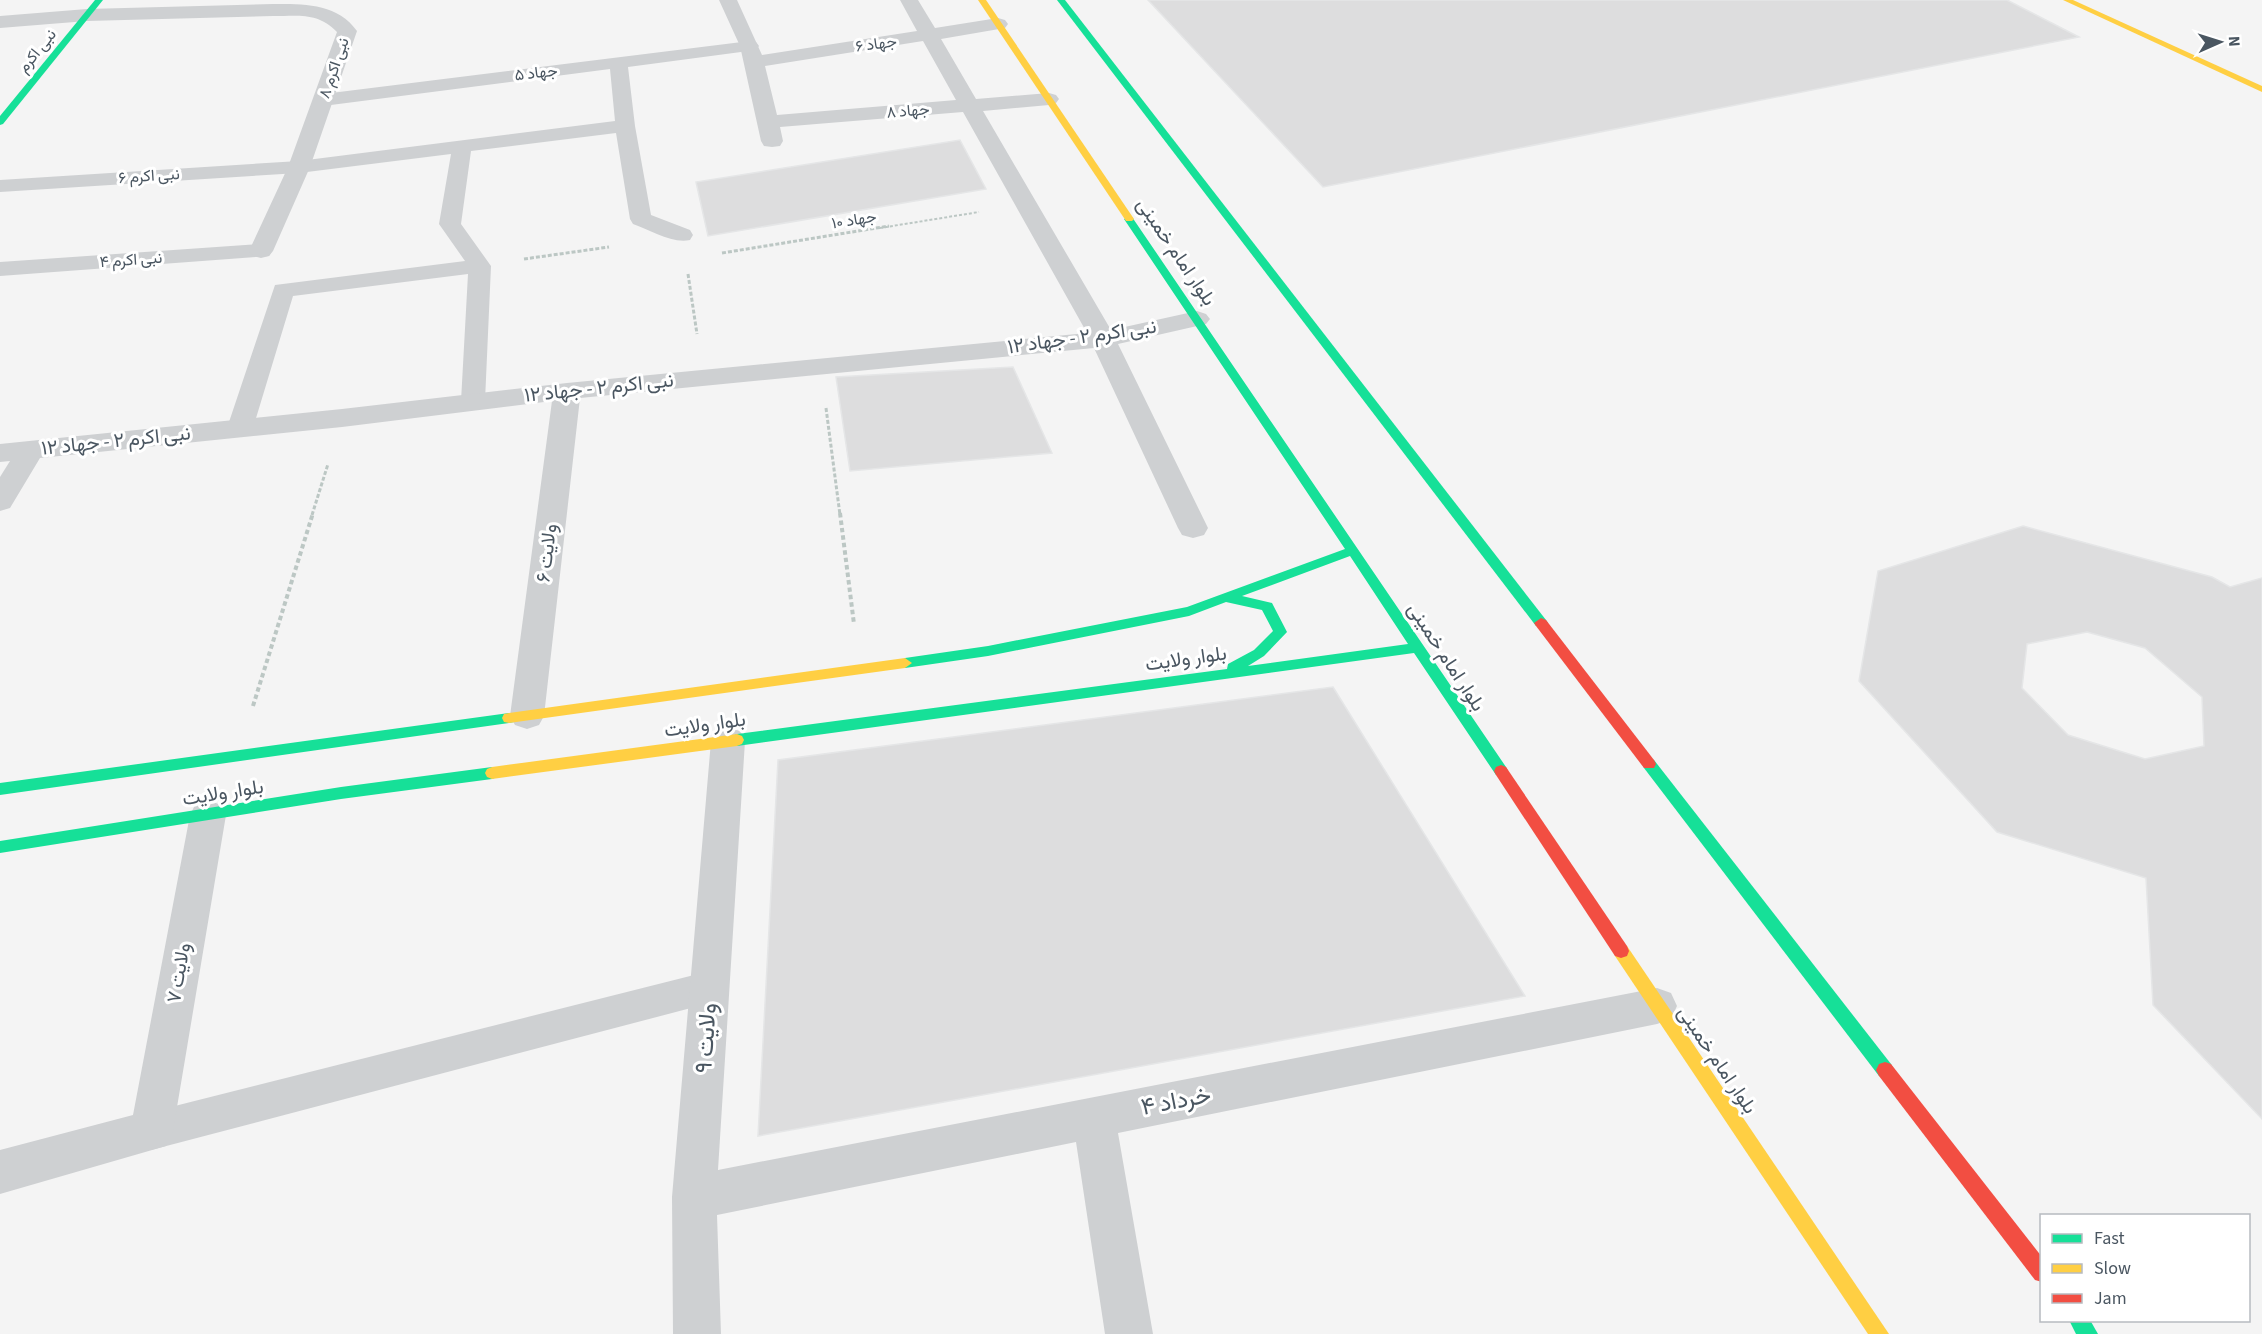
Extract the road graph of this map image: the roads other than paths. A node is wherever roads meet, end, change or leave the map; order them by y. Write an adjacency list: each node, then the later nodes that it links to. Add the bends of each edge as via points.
1 (728, 0): 11 (street)
2 (909, 0): 9 (street)
3 (982, 0): 8 (main road, بلوار امام خمینی)
4 (1060, 0): 51 (main road)
5 (2067, 0): 10 (main road)
6 (93, 7): 7 (street); 16 (street, نبی اکرم ۸, via 292,10 332,16 347,31); 18 (main road, نبی اکرم)
7 (0, 22)
8 (998, 24): 9 (street, جهاد ۶); 15 (main road, بلوار امام خمینی)
9 (928, 36): 11 (street, جهاد ۶); 17 (street)
10 (2144, 37): 13 (main road); 14 (main road)
11 (752, 54): 12 (lane, جهاد ۵); 17 (street, جهاد ۸, via 770,132)
12 (619, 63): 16 (lane, جهاد ۵); 19 (lane)
13 (2241, 64)
14 (2262, 89)
15 (1049, 99): 17 (street, جهاد ۸); 27 (main road, بلوار امام خمینی)
16 (323, 100): 21 (street, نبی اکرم ۸)
17 (969, 106): 28 (street)
18 (0, 122)
19 (625, 126): 20 (lane, نبی اکرم ۶); 23 (lane, via 641,219)
20 (462, 147): 21 (lane, نبی اکرم ۶); 25 (lane, via 450,225)
21 (299, 167): 22 (lane, نبی اکرم ۶); 24 (street, نبی اکرم ۸)
22 (0, 186)
23 (682, 236)
24 (261, 251): 26 (lane, نبی اکرم ۴)
25 (480, 266): 30 (lane); 31 (lane, via 283,290)
26 (0, 269)
27 (1197, 319): 28 (street, نبی اکرم ۲ - جهاد ۱۲); 36 (main road, بلوار امام خمینی)
28 (1103, 339): 29 (street, نبی اکرم ۲ - جهاد ۱۲); 35 (street)
29 (567, 391): 30 (street, نبی اکرم ۲ - جهاد ۱۲); 40 (street, ولایت ۶)
30 (473, 401): 31 (street, نبی اکرم ۲ - جهاد ۱۲)
31 (240, 428): 32 (street, نبی اکرم ۲ - جهاد ۱۲)
32 (31, 450): 33 (street, نبی اکرم ۲ - جهاد ۱۲); 34 (street)
33 (0, 453)
34 (0, 501)
35 (1194, 528)
36 (1354, 550): 37 (main road, بلوار ولایت); 38 (main road, بلوار امام خمینی)
37 (1226, 598): 39 (main road, via 1267,606 1280,632 1256,658); 40 (main road, بلوار ولایت, via 1189,611 988,651)
38 (1415, 648): 39 (main road, بلوار ولایت); 46 (main road, بلوار امام خمینی)
39 (1221, 674): 41 (main road, بلوار ولایت)
40 (527, 716): 42 (main road, بلوار ولایت)
41 (728, 741): 43 (main road, بلوار ولایت); 45 (street, ولایت ۹)
42 (0, 789)
43 (208, 815): 44 (main road, بلوار ولایت); 48 (street, ولایت ۷)
44 (0, 847)
45 (710, 987): 48 (lane); 50 (street, ولایت ۹)
46 (1657, 1006): 47 (street, خرداد ۴); 54 (main road, بلوار امام خمینی)
47 (1094, 1118): 50 (street, خرداد ۴); 53 (street)
48 (151, 1131): 49 (street)
49 (0, 1172)
50 (694, 1197): 52 (street, ولایت ۹)
51 (2040, 1271)
52 (697, 1334)
53 (1129, 1334)
54 (1879, 1334)

